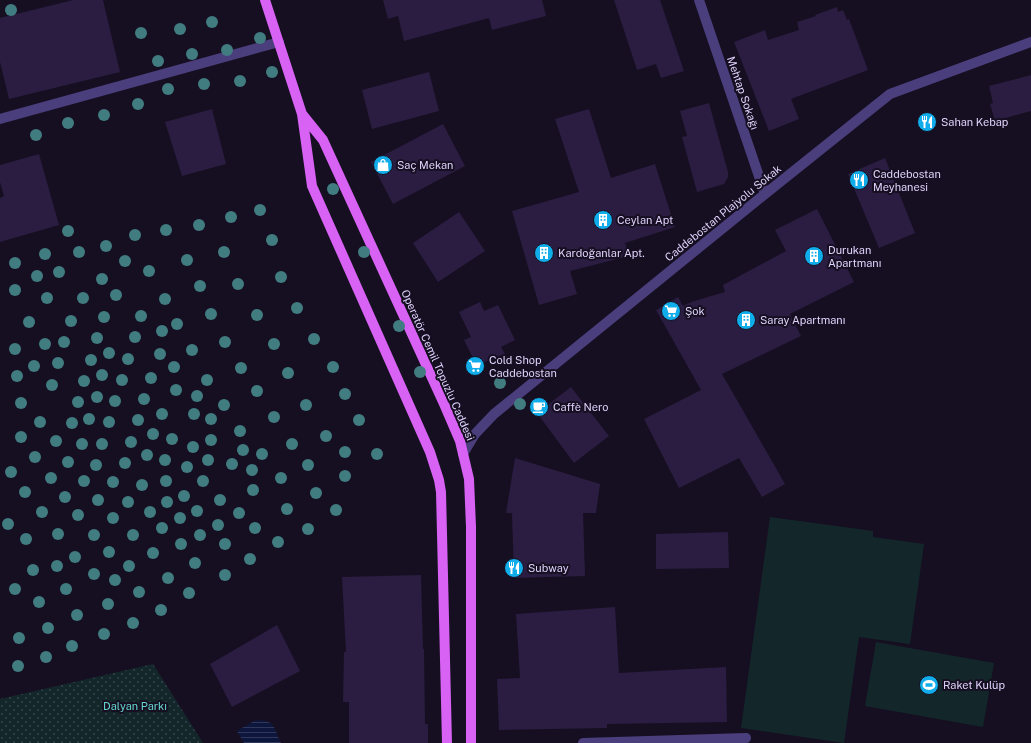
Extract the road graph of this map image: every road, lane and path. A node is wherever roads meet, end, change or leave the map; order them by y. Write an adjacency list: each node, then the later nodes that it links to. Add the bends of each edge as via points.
1 (265, 0): 3 (main road, Operatör Cemil Topuzlu Caddesi)
2 (699, 0): 7 (street, Mehtap Sokağı)
3 (279, 42): 5 (main road, Operatör Cemil Topuzlu Caddesi); 6 (street)
4 (1031, 42): 7 (street, Caddebostan Plajyolu Sokak, via 890,94)
5 (302, 114): 8 (main road, Operatör Cemil Topuzlu Caddesi, via 323,140 444,404); 10 (main road, Operatör Cemil Topuzlu Caddesi, via 312,186 430,452 439,480)
6 (0, 119)
7 (765, 194): 8 (street, Caddebostan Plajyolu Sokak, via 494,414 475,434)
8 (463, 454): 11 (main road, Operatör Cemil Topuzlu Caddesi, via 468,478 471,527)
9 (746, 738): 12 (street)
10 (447, 743)
11 (471, 743)
12 (583, 743)

